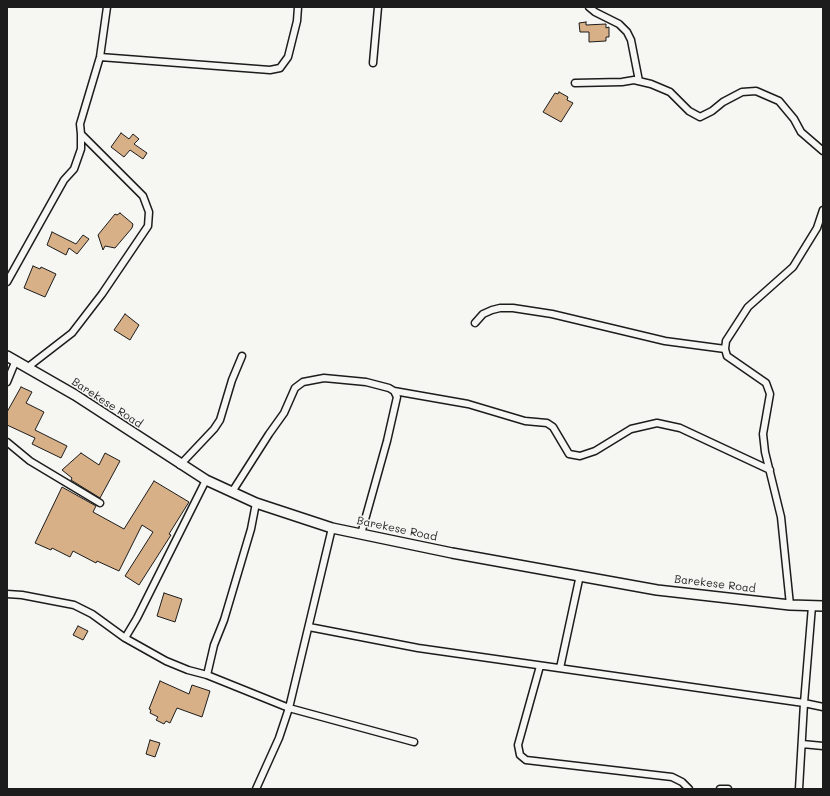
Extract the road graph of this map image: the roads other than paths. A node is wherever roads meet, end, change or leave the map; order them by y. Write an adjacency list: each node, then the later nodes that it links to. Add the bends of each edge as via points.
1 (107, 7): 5 (street)
2 (298, 7): 5 (street, via 288,57 280,68 270,70)
3 (378, 7): 6 (street)
4 (589, 7): 7 (street, via 619,24 627,32)
5 (100, 57): 9 (street, via 80,124)
6 (373, 63)
7 (639, 81): 8 (street); 10 (street, via 670,92 689,111 700,117 742,92 756,91 767,94 779,101 801,132)
8 (575, 83)
9 (81, 134): 12 (street, via 81,149 74,169 64,180); 17 (street, via 143,196 149,212 148,226 102,294 72,332)
10 (823, 151)
11 (823, 210): 14 (street, via 817,228 793,267 748,307 726,342)
12 (7, 282)
13 (475, 323): 14 (street, via 483,314 492,310 513,308 552,314 665,341)
14 (725, 349): 22 (street, via 727,356 766,383 770,394 763,434)
15 (242, 356): 21 (street, via 220,420)
16 (11, 358): 17 (main road, Barekese Road); 18 (street)
17 (28, 367): 21 (main road, Barekese Road, via 76,395)
18 (7, 382)
19 (394, 391): 22 (street, via 468,404 525,421 546,423 553,427 569,454 580,456 595,451 632,429 657,423 680,428); 24 (street, via 366,382 324,378 303,382 295,388 280,420); 28 (street, via 397,397)
20 (7, 442): 25 (street, via 30,460)
21 (180, 465): 23 (main road, Barekese Road)
22 (770, 470): 31 (street, via 781,517)
23 (206, 480): 24 (main road, Barekese Road); 35 (street)
24 (232, 492): 26 (main road, Barekese Road)
25 (100, 503)
26 (256, 503): 27 (main road, Barekese Road); 38 (street, via 251,529)
27 (332, 528): 28 (main road, Barekese Road); 34 (street)
28 (361, 534): 29 (main road, Barekese Road)
29 (580, 575): 31 (main road, Barekese Road, via 657,590); 37 (street)
30 (7, 594): 35 (street, via 74,605 92,614)
31 (790, 605): 32 (main road, Barekese Road)
32 (812, 606): 33 (main road, Barekese Road); 39 (street)
33 (823, 606)
34 (309, 627): 36 (street, via 386,643); 41 (street)
35 (125, 638): 38 (street, via 188,670)
36 (540, 666): 37 (street); 46 (street, via 518,745 520,755 526,760 672,777)
37 (560, 668): 39 (street)
38 (207, 675): 41 (street)
39 (804, 703): 40 (street); 43 (street)
40 (823, 707)
41 (289, 708): 42 (street); 45 (street, via 279,738)
42 (414, 742)
43 (802, 744): 44 (street); 49 (street)
44 (823, 746)
45 (256, 789)
46 (689, 789)
47 (720, 789): 48 (street)
48 (728, 789)
49 (799, 789)

